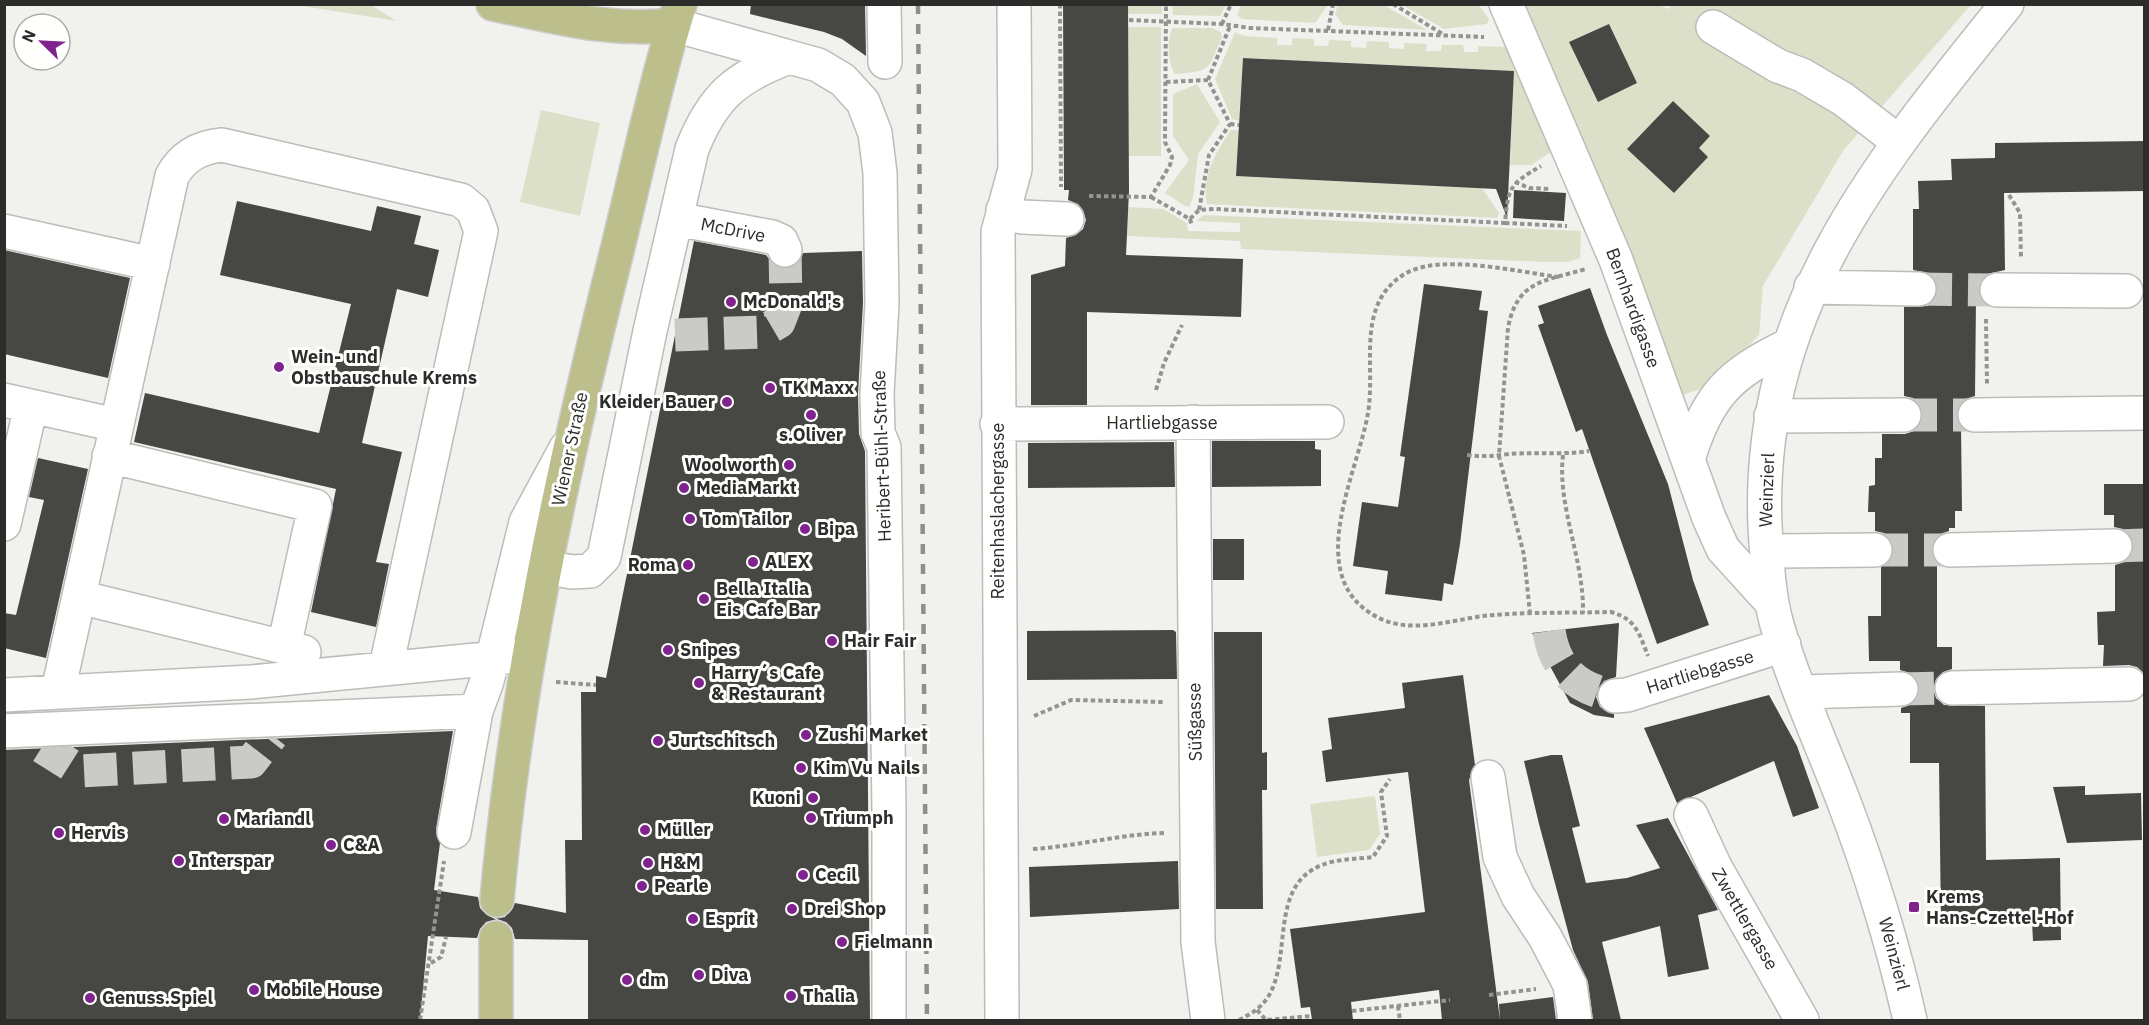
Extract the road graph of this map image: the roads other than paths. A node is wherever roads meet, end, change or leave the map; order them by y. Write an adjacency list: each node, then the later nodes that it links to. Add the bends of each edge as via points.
1 (492, 4): 7 (main road, via 607,27 641,28)
2 (643, 4): 7 (main road)
3 (885, 4): 10 (street)
4 (1014, 4): 13 (street, Reitenhaslachergasse, via 1015,169)
5 (1506, 4): 34 (street, Bernhardigasse, via 1616,260)
6 (2007, 4): 11 (street, Weinzierl)
7 (677, 14): 9 (street, Heribert-Bühl-Straße); 32 (main road, Wiener Straße)
8 (1713, 27): 11 (street, via 1843,99)
9 (789, 57): 14 (street, via 743,78 720,96 692,149); 63 (street, Heribert-Bühl-Straße, via 818,65 843,80 863,102 875,133 880,173 882,291 872,433 884,447 884,812)
10 (885, 62)
11 (1899, 142): 18 (street, Weinzierl, via 1848,216)
12 (1071, 203): 13 (street, via 1022,217)
13 (1003, 210): 30 (street, Reitenhaslachergasse, via 998,232)
14 (676, 219): 16 (street, McDrive, via 772,237 781,241); 40 (street, via 663,333 604,557 590,571)
15 (4, 231): 17 (street)
16 (785, 250)
17 (153, 264): 31 (street); 47 (street, via 172,176 180,160 207,146 222,145 461,200 473,210 481,231 479,248)
18 (1811, 287): 19 (street); 22 (street, Weinzierl)
19 (1919, 289)
20 (2126, 291): 21 (street)
21 (2001, 296)
22 (1789, 345): 27 (street, Weinzierl); 34 (street, via 1743,369 1719,391 1699,424)
23 (18, 403): 31 (street); 35 (street)
24 (2145, 413): 26 (street)
25 (1904, 415): 27 (street)
26 (1982, 415)
27 (1771, 416): 39 (street, Weinzierl, via 1764,485)
28 (1193, 422): 29 (street, Hartliebgasse); 30 (street, Hartliebgasse); 65 (street, Süßgasse, via 1198,942)
29 (1327, 422)
30 (997, 424): 64 (street, Reitenhaslachergasse)
31 (116, 425): 33 (street)
32 (573, 436): 40 (main road, Wiener Straße); 46 (street, via 526,522)
33 (109, 456): 41 (street); 44 (street, via 315,506)
34 (1688, 459): 42 (street, Bernhardigasse, via 1723,549)
35 (4, 524)
36 (2115, 546): 38 (street)
37 (1875, 550): 39 (street)
38 (1950, 550)
39 (1767, 551): 42 (street, Weinzierl)
40 (545, 567): 45 (main road, Wiener Straße)
41 (78, 597): 44 (street); 51 (street)
42 (1772, 603): 43 (street, Weinzierl)
43 (1784, 645): 52 (street, Weinzierl); 54 (street, Hartliebgasse)
44 (284, 647): 47 (street)
45 (527, 655): 46 (street); 60 (main road, Wiener Straße)
46 (492, 658): 47 (street); 55 (street)
47 (379, 668): 51 (street, via 251,682)
48 (2129, 684): 49 (street)
49 (1952, 688)
50 (1901, 690): 52 (street)
51 (58, 691): 53 (street)
52 (1801, 692): 68 (street, Weinzierl, via 1884,915)
53 (4, 695)
54 (1615, 696)
55 (476, 711): 56 (street, via 279,727); 59 (street)
56 (21, 736)
57 (1488, 777): 66 (street, via 1500,857 1570,985)
58 (1691, 816): 67 (street, Zwettlergasse, via 1715,867)
59 (449, 846)
60 (497, 900)
61 (496, 938): 62 (main road)
62 (496, 1020)
63 (889, 1020)
64 (1002, 1020)
65 (1208, 1020)
66 (1575, 1020)
67 (1802, 1020)
68 (1910, 1020)

